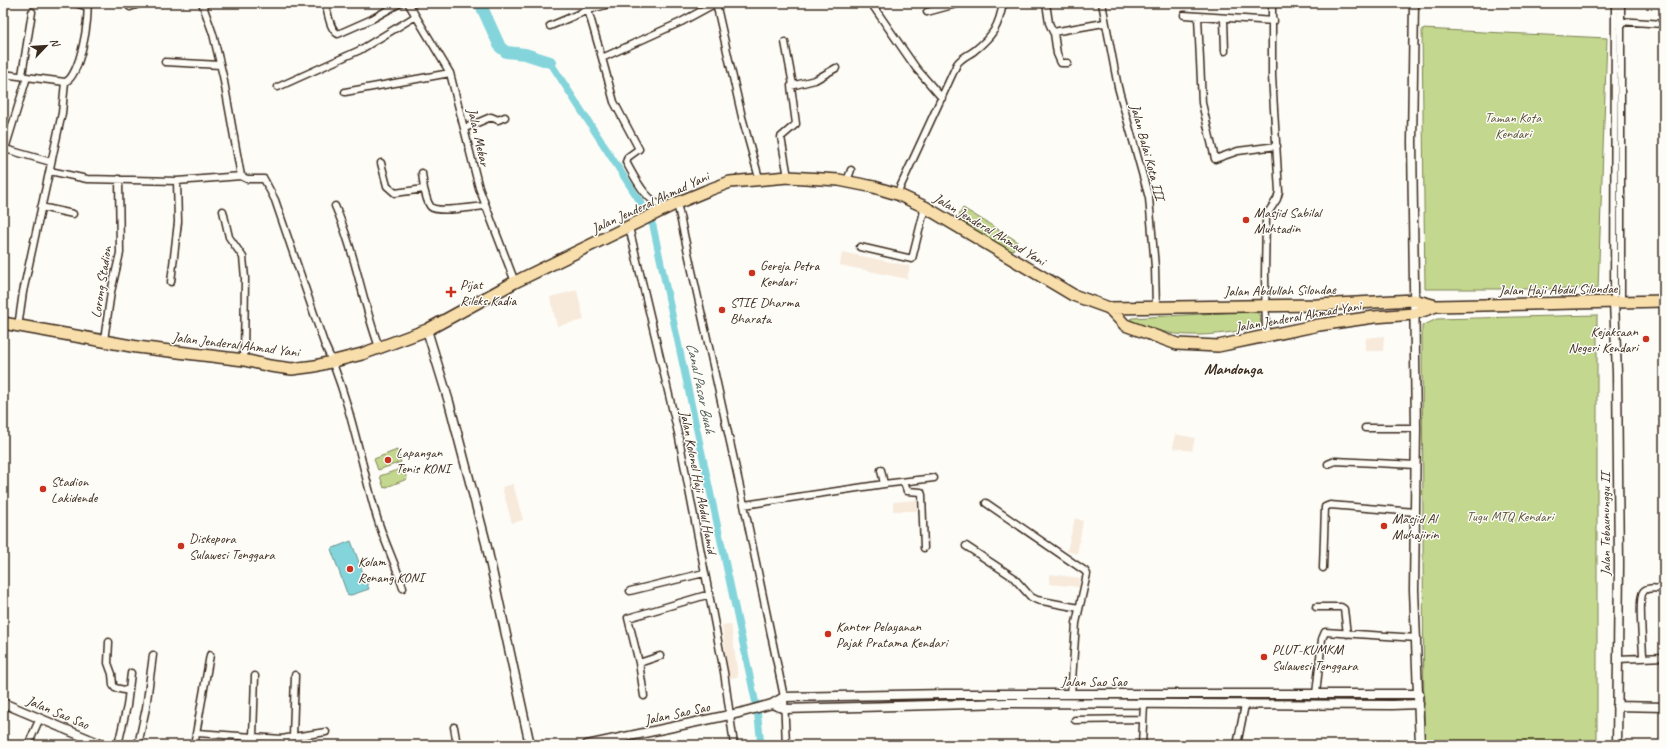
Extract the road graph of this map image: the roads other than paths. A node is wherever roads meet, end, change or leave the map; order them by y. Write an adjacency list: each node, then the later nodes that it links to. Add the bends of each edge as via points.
1 (75, 3): 18 (street)
2 (142, 3): 19 (street)
3 (202, 3): 38 (street)
4 (326, 3): 5 (street, via 330,23 338,34)
5 (400, 3)
6 (408, 3): 24 (street, Jalan Mekar)
7 (613, 3): 20 (street)
8 (716, 3): 35 (street); 59 (street)
9 (871, 3): 47 (street, via 916,68)
10 (960, 3): 22 (street)
11 (1003, 3): 47 (street, via 996,29 977,48 960,59)
12 (1046, 3): 32 (street, via 1050,29)
13 (1102, 3): 29 (street, Jalan Balai Kota III)
14 (1272, 3): 27 (street)
15 (1414, 3): 76 (street)
16 (1615, 3): 28 (street)
17 (1620, 3): 28 (street)
18 (88, 5): 43 (street, via 87,23 77,64 70,80)
19 (130, 7)
20 (588, 10): 31 (street); 35 (street)
21 (32, 12): 42 (street)
22 (927, 12)
23 (1184, 15): 25 (street)
24 (416, 16): 40 (street, Jalan Mekar); 45 (street, via 360,50)
25 (1198, 17): 26 (street); 50 (street, via 1202,103 1215,159 1238,151)
26 (1224, 19): 27 (street); 34 (street)
27 (1274, 21): 50 (street, via 1272,76)
28 (1618, 21): 30 (street); 78 (street)
29 (1104, 22): 32 (street); 84 (street, Jalan Balai Kota III, via 1118,87 1149,198)
30 (1664, 24)
31 (550, 26)
32 (1054, 33): 37 (street, via 1058,59 1061,63)
33 (785, 42): 44 (street)
34 (1225, 51)
35 (602, 58): 69 (street, via 614,102 639,148 626,162 649,197)
36 (165, 62): 38 (street)
37 (1068, 63)
38 (220, 64): 57 (street)
39 (836, 68): 44 (street, via 815,80)
40 (450, 73): 46 (street); 49 (street, Jalan Mekar)
41 (3, 74): 42 (street)
42 (24, 76): 43 (street); 51 (street)
43 (65, 82): 52 (street, via 64,103)
44 (793, 85): 58 (street, via 790,87 796,124 781,137)
45 (278, 87)
46 (345, 92)
47 (942, 98): 64 (street)
48 (505, 117): 49 (street, via 498,120 491,117)
49 (465, 128): 66 (street, Jalan Mekar)
50 (1277, 146): 80 (street, via 1279,192 1266,216)
51 (4, 151): 52 (street)
52 (51, 162): 55 (street)
53 (381, 163): 63 (street, via 390,190 400,193)
54 (851, 170): 62 (street)
55 (50, 171): 60 (street, via 87,179); 67 (street)
56 (422, 173): 63 (street)
57 (241, 176): 61 (street); 94 (street, via 247,179 259,178 266,182 275,200 324,343)
58 (788, 177): 59 (highway, Jalan Jenderal Ahmad Yani); 62 (highway, Jalan Jenderal Ahmad Yani)
59 (759, 178): 69 (highway, Jalan Jenderal Ahmad Yani, via 730,182)
60 (119, 179): 61 (street); 91 (street, Lorong Stadion, via 120,253)
61 (177, 181): 74 (street, via 178,222)
62 (847, 181): 64 (highway, Jalan Jenderal Ahmad Yani)
63 (424, 189): 66 (street, via 430,206 434,209)
64 (897, 194): 68 (highway, Jalan Jenderal Ahmad Yani)
65 (335, 206): 92 (street)
66 (485, 206): 75 (street, Jalan Mekar)
67 (41, 207): 71 (street); 88 (street)
68 (925, 207): 73 (street, via 912,259); 83 (highway, Jalan Jenderal Ahmad Yani, via 1073,295)
69 (668, 208): 72 (highway, Jalan Jenderal Ahmad Yani); 104 (street)
70 (223, 211): 93 (street, via 229,236 243,257)
71 (74, 214)
72 (633, 225): 75 (highway, Jalan Jenderal Ahmad Yani); 109 (street, Jalan Kolonel Haji Abdul Hamid, via 678,433)
73 (860, 247)
74 (171, 282)
75 (515, 282): 89 (highway, Jalan Jenderal Ahmad Yani)
76 (1414, 300): 80 (highway, Jalan Abdullah Silondae); 81 (highway, Jalan Abdullah Silondae); 85 (street)
77 (1664, 301): 78 (highway, Jalan Haji Abdul Silondae)
78 (1617, 302): 79 (highway, Jalan Haji Abdul Silondae); 124 (street, Jalan Tebaununggu II)
79 (1452, 305): 81 (highway, Jalan Abdullah Silondae)
80 (1266, 306): 84 (highway, Jalan Abdullah Silondae); 90 (street)
81 (1436, 306): 85 (highway, Jalan Jenderal Ahmad Yani)
82 (1131, 307): 83 (highway, Jalan Abdullah Silondae); 84 (highway, Jalan Abdullah Silondae); 87 (highway)
83 (1109, 308): 87 (highway, Jalan Jenderal Ahmad Yani)
84 (1156, 308)
85 (1414, 314): 90 (highway, Jalan Jenderal Ahmad Yani, via 1333,323); 96 (street)
86 (3, 323): 88 (highway, Jalan Jenderal Ahmad Yani)
87 (1125, 325): 90 (highway, Jalan Jenderal Ahmad Yani, via 1177,344 1218,346)
88 (18, 327): 91 (highway, Jalan Jenderal Ahmad Yani)
89 (427, 330): 92 (highway, Jalan Jenderal Ahmad Yani); 159 (street, via 486,542)
90 (1266, 335)
91 (104, 340): 93 (highway, Jalan Jenderal Ahmad Yani)
92 (379, 347): 94 (highway, Jalan Jenderal Ahmad Yani)
93 (244, 360): 94 (highway, Jalan Jenderal Ahmad Yani, via 292,369)
94 (333, 362): 110 (street, via 345,396 376,513)
95 (1366, 428): 96 (street)
96 (1416, 428): 98 (street)
97 (1328, 464): 98 (street, via 1335,461)
98 (1416, 465): 105 (street)
99 (881, 470): 102 (street)
100 (934, 478): 101 (street)
101 (904, 482): 102 (street); 107 (street, via 907,491 921,492 922,495)
102 (884, 484): 104 (street)
103 (986, 503): 115 (street, via 1085,570 1087,578)
104 (744, 505): 134 (street)
105 (1415, 512): 108 (street, via 1326,506); 117 (street, via 1414,590)
106 (966, 546): 115 (street, via 1013,577 1031,597)
107 (924, 548)
108 (1323, 568)
109 (704, 573): 112 (street); 113 (street, Jalan Kolonel Haji Abdul Hamid)
110 (403, 588)
111 (1664, 589): 122 (street, via 1652,588 1642,593)
112 (630, 591)
113 (710, 594): 125 (street, via 629,617); 143 (street, Jalan Kolonel Haji Abdul Hamid)
114 (1316, 607): 116 (street, via 1344,609)
115 (1079, 608): 132 (street)
116 (1347, 634): 117 (street); 130 (street, via 1323,634)
117 (1417, 638): 131 (street)
118 (109, 642): 129 (street, via 108,662 113,685 115,688)
119 (153, 655): 156 (street)
120 (210, 655): 149 (street)
121 (660, 656): 125 (street)
122 (1643, 657): 123 (street); 124 (street)
123 (1664, 657)
124 (1618, 659): 140 (street, Jalan Tebaununggu II)
125 (639, 663): 133 (street)
126 (130, 673): 129 (street)
127 (296, 675): 151 (street)
128 (255, 676): 150 (street)
129 (128, 691): 155 (street)
130 (1316, 694): 131 (street, Jalan Sao Sao); 132 (street, Jalan Sao Sao)
131 (1419, 694): 138 (street)
132 (1070, 695): 134 (street, Jalan Sao Sao)
133 (644, 696)
134 (784, 696): 136 (street, Jalan Sao Sao); 142 (street)
135 (3, 703): 144 (street, Jalan Sao Sao)
136 (772, 704): 142 (street, Jalan Sao Sao); 143 (street, Jalan Sao Sao)
137 (1144, 704): 139 (street, Jalan Sao Sao); 142 (street, Jalan Sao Sao, via 1008,703); 145 (street)
138 (1420, 704): 139 (street, Jalan Sao Sao); 165 (street)
139 (1245, 705): 164 (street)
140 (1617, 706): 141 (street); 166 (street, Jalan Tebaununggu II)
141 (1664, 707)
142 (785, 709): 162 (street)
143 (735, 714): 152 (street, Jalan Sao Sao); 161 (street, Jalan Kolonel Haji Abdul Hamid)
144 (40, 718): 153 (street); 154 (street, Jalan Sao Sao)
145 (1143, 719): 146 (street); 163 (street)
146 (1075, 720)
147 (454, 727): 158 (street)
148 (326, 732): 151 (street)
149 (197, 733): 150 (street); 157 (street)
150 (252, 737): 151 (street)
151 (293, 737)
152 (609, 743): 160 (street, Jalan Sao Sao)
153 (28, 745)
154 (104, 745)
155 (118, 745)
156 (138, 745)
157 (194, 745)
158 (457, 745)
159 (530, 745)
160 (587, 745)
161 (734, 745)
162 (786, 745)
163 (1142, 745)
164 (1237, 745)
165 (1420, 745)
166 (1617, 745)

